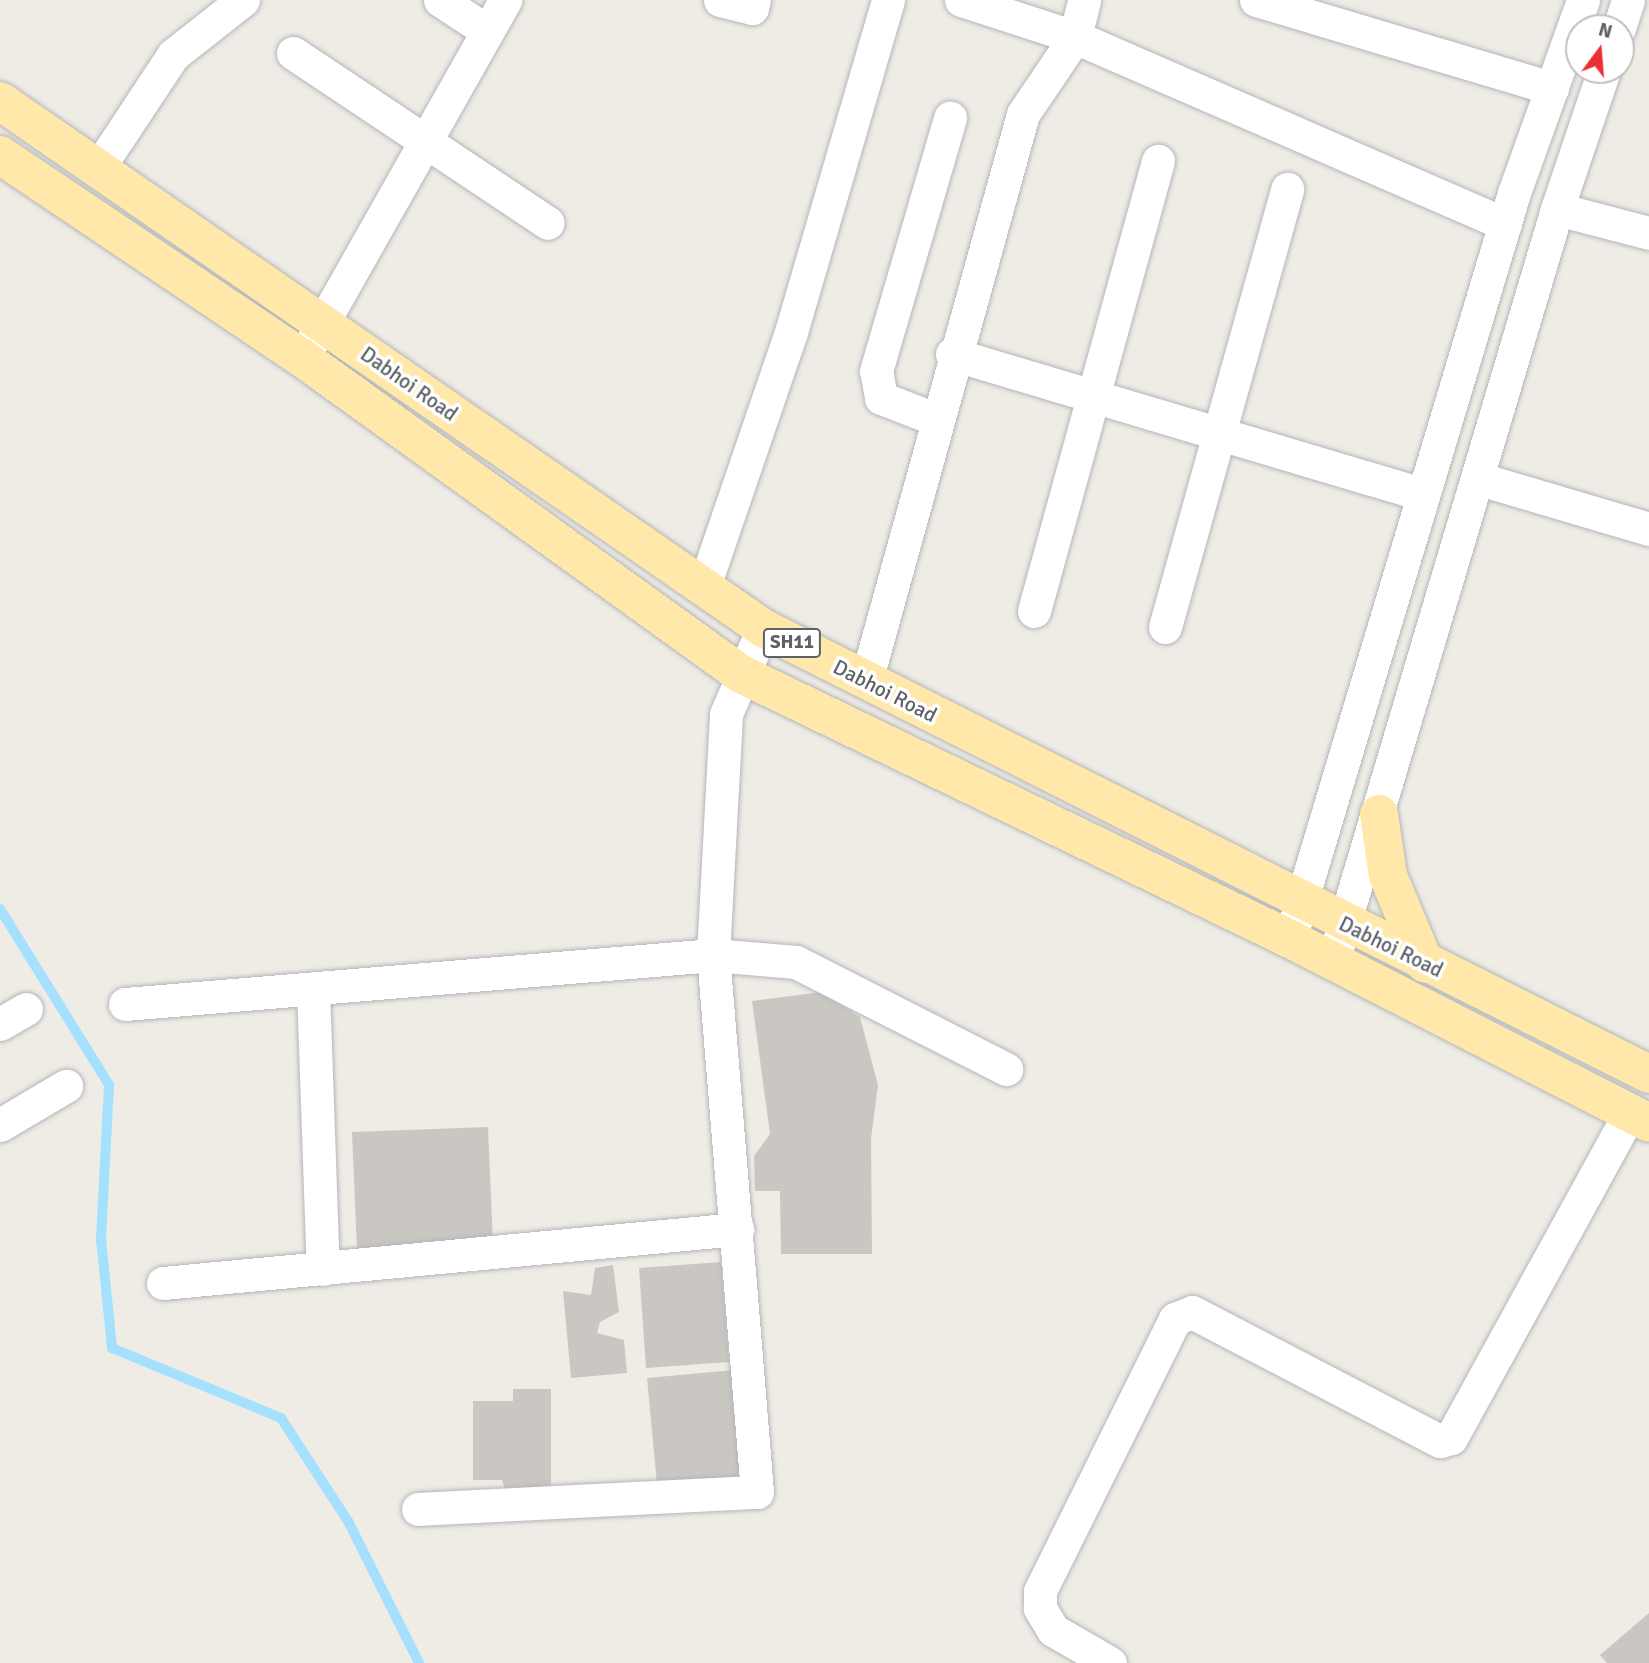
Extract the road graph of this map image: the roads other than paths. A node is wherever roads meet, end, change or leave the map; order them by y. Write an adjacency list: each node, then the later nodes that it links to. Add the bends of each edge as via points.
1 (243, 0): 21 (street, via 173,55)
2 (440, 0): 11 (street)
3 (505, 0): 11 (street)
4 (720, 0): 5 (street, via 752,8)
5 (754, 0)
6 (888, 0): 36 (street, via 791,332)
7 (961, 0): 12 (street)
8 (1084, 0): 12 (street)
9 (1256, 0): 15 (street)
10 (1583, 0): 15 (street)
11 (487, 31): 18 (street)
12 (1076, 37): 25 (street); 28 (street, via 1023,114)
13 (293, 54): 18 (street)
14 (1599, 84): 23 (street)
15 (1552, 88): 25 (street)
16 (0, 101): 21 (main road, Dabhoi Road / SH11)
17 (950, 118): 31 (street, via 877,371 881,398)
18 (426, 141): 24 (street); 27 (street)
19 (0, 155): 29 (main road, Dabhoi Road / SH11)
20 (1158, 162): 30 (street)
21 (96, 170): 27 (main road, Dabhoi Road / SH11)
22 (1287, 189): 32 (street)
23 (1557, 209): 26 (street); 33 (street)
24 (548, 223)
25 (1505, 224): 34 (street)
26 (1649, 233)
27 (325, 326): 29 (street); 36 (main road, Dabhoi Road / SH11)
28 (952, 354): 30 (street); 31 (street)
29 (302, 357): 40 (main road, Dabhoi Road / SH11)
30 (1096, 397): 32 (street); 37 (street)
31 (935, 419): 41 (street)
32 (1224, 435): 34 (street); 38 (street)
33 (1480, 478): 35 (street); 42 (street)
34 (1423, 494): 43 (street)
35 (1649, 529)
36 (703, 589): 39 (main road, Dabhoi Road / SH11)
37 (1034, 611)
38 (1166, 627)
39 (763, 628): 40 (street); 41 (main road, Dabhoi Road / SH11)
40 (741, 674): 45 (main road, Dabhoi Road / SH11); 46 (street, via 726,713)
41 (866, 681): 43 (main road, Dabhoi Road / SH11)
42 (1379, 814): 44 (street); 48 (main road, via 1388,876)
43 (1302, 903): 44 (main road, Dabhoi Road / SH11); 45 (street)
44 (1345, 924): 47 (street); 48 (main road, Dabhoi Road / SH11)
45 (1290, 939): 47 (main road, Dabhoi Road / SH11)
46 (713, 955): 49 (street); 51 (street, via 796,962); 56 (street)
47 (1333, 961): 54 (main road, Dabhoi Road / SH11)
48 (1425, 964): 52 (main road, Dabhoi Road / SH11)
49 (313, 989): 50 (street); 57 (street)
50 (125, 1004)
51 (1006, 1069)
52 (1649, 1074)
53 (66, 1086): 55 (street)
54 (1640, 1118): 60 (street, via 1451,1438 1440,1441 1192,1312 1175,1319 1040,1591 1040,1608 1053,1630)
55 (0, 1125)
56 (737, 1229): 57 (street); 59 (street, via 757,1492)
57 (323, 1269): 58 (street)
58 (163, 1283)
59 (418, 1509)
60 (1110, 1663)

